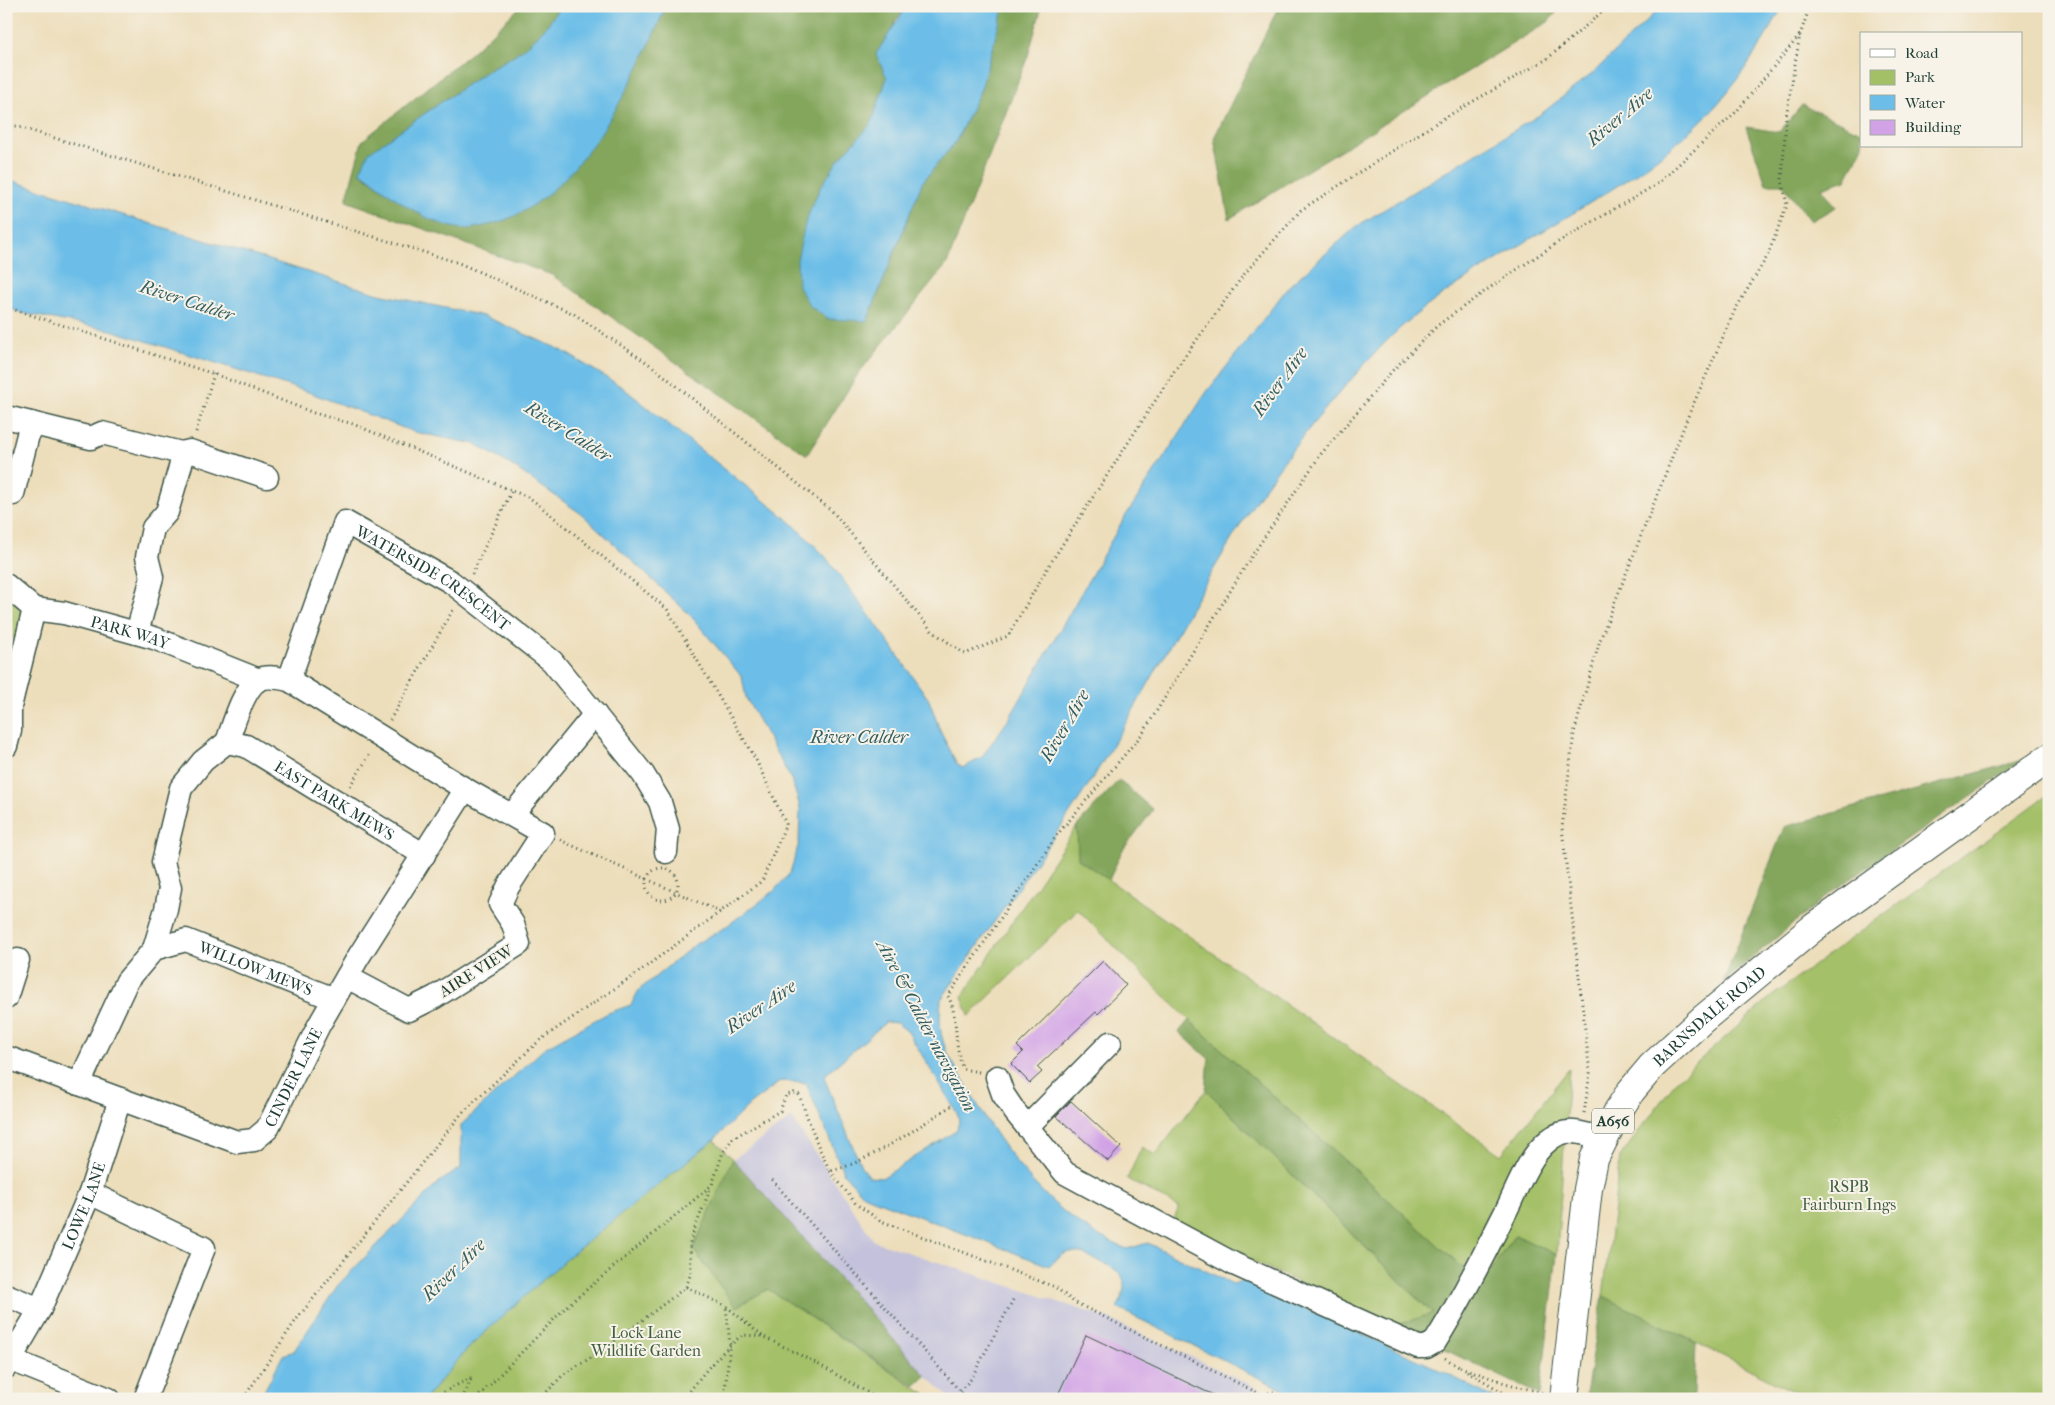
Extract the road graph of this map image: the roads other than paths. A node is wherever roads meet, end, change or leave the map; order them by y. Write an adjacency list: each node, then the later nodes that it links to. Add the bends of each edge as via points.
1 (6, 417): 2 (street)
2 (31, 423): 3 (street, via 90,438 102,433); 5 (street)
3 (185, 452): 4 (street); 8 (street, via 167,512 153,528 147,557 152,577)
4 (267, 477)
5 (13, 494)
6 (6, 585): 7 (street)
7 (34, 609): 8 (street, PARK WAY, via 64,613); 9 (street)
8 (137, 633): 10 (street, PARK WAY)
9 (14, 661): 14 (street, via 10,731)
10 (259, 680): 11 (street, PARK WAY, via 274,677); 13 (street, via 246,693)
11 (289, 680): 12 (street, WATERSIDE CRESCENT, via 345,522 451,582 552,661); 16 (street, PARK WAY)
12 (595, 714): 17 (street); 19 (street, WATERSIDE CRESCENT, via 643,774 660,802 668,829)
13 (236, 744): 20 (street, EAST PARK MEWS); 21 (street, via 203,761 181,788 163,862 170,888)
14 (6, 746)
15 (2049, 758): 32 (main road, BARNSDALE ROAD / A656, via 1916,856 1857,895 1730,995 1652,1066)
16 (465, 789): 17 (street, PARK WAY); 20 (street, CINDER LANE)
17 (512, 815): 18 (street, PARK WAY)
18 (543, 833): 23 (street, AIRE VIEW, via 500,904 519,944 409,1010)
19 (666, 852)
20 (424, 855): 23 (street, CINDER LANE)
21 (154, 949): 25 (street, WILLOW MEWS, via 186,940); 29 (street, via 127,981)
22 (18, 960): 24 (street)
23 (347, 977): 25 (street, CINDER LANE)
24 (6, 998)
25 (334, 999): 30 (street, CINDER LANE, via 267,1130 254,1140 236,1142)
26 (1110, 1043): 31 (street)
27 (6, 1058): 29 (street, CINDER LANE)
28 (997, 1077): 31 (street, via 1003,1094)
29 (79, 1084): 30 (street, CINDER LANE)
30 (120, 1099): 33 (street, LOWE LANE)
31 (1026, 1127): 32 (street, via 1065,1173 1109,1198 1234,1264 1418,1347 1435,1342 1529,1165 1549,1140 1569,1131)
32 (1592, 1135): 37 (main road, BARNSDALE ROAD / A656, via 1594,1159)
33 (90, 1193): 35 (street, LOWE LANE); 39 (street, via 204,1248)
34 (6, 1295): 35 (street)
35 (40, 1309): 36 (street, LOWE LANE)
36 (8, 1363): 38 (street)
37 (1565, 1398)
38 (109, 1399)
39 (145, 1399)

